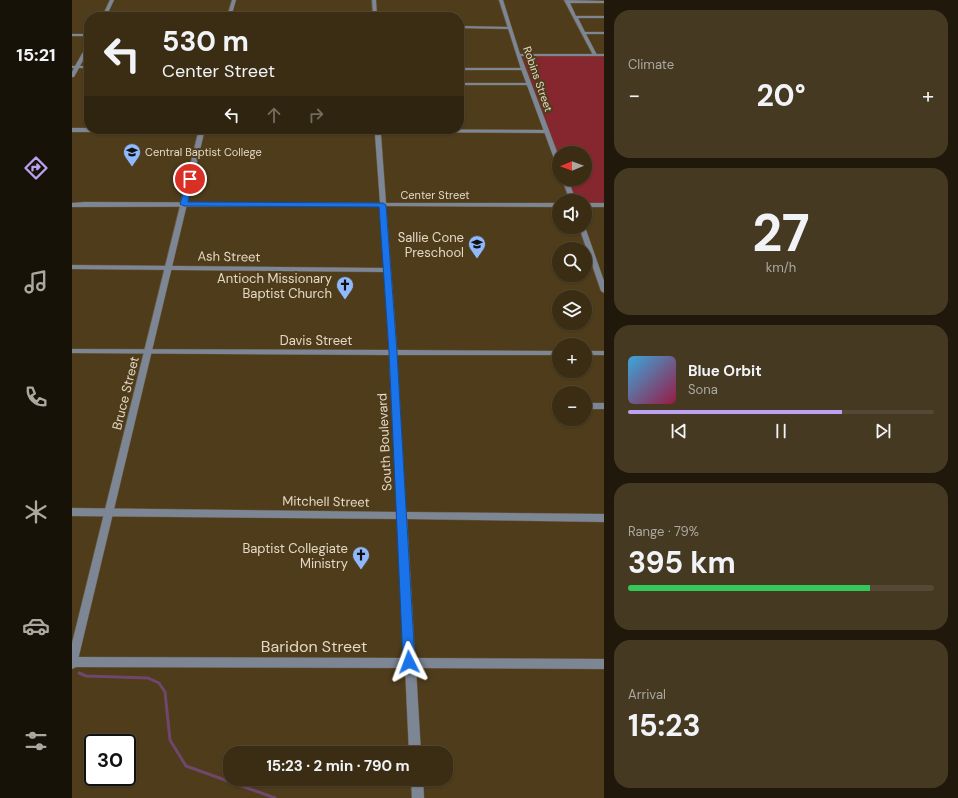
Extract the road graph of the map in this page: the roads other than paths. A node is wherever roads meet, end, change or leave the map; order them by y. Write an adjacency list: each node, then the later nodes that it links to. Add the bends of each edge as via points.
1 (112, 0): 7 (street)
2 (234, 0): 8 (street)
3 (374, 0): 9 (street)
4 (501, 0): 13 (street, Robins Street)
5 (566, 1): 6 (street); 10 (street)
6 (604, 2)
7 (106, 12)
8 (230, 12)
9 (375, 12)
10 (575, 17): 11 (street); 14 (street)
11 (604, 17)
12 (464, 27): 13 (street)
13 (510, 28): 19 (street, Robins Street)
14 (583, 33): 15 (street); 20 (street)
15 (604, 33)
16 (72, 35): 17 (street)
17 (84, 35)
18 (84, 52): 22 (street)
19 (519, 55): 20 (street); 24 (street, Robins Street)
20 (595, 55): 21 (street)
21 (604, 55)
22 (74, 67): 25 (street)
23 (464, 69): 24 (street)
24 (523, 69): 27 (street, Robins Street)
25 (72, 76)
26 (464, 84): 27 (street)
27 (529, 84): 31 (street, Robins Street)
28 (72, 130): 29 (street)
29 (84, 130)
30 (464, 131): 31 (street)
31 (546, 131): 34 (street, Robins Street)
32 (201, 134): 35 (street, Bruce Street)
33 (378, 134): 37 (street, South Boulevard)
34 (552, 146)
35 (184, 204): 36 (street, Center Street); 37 (street, Center Street); 43 (street, Bruce Street)
36 (72, 205)
37 (383, 205): 38 (street, Center Street); 44 (street, South Boulevard)
38 (552, 205)
39 (592, 205): 40 (street)
40 (604, 205)
41 (584, 234): 45 (street)
42 (72, 267): 43 (street, Ash Street)
43 (169, 267): 44 (street, Ash Street); 49 (street, Bruce Street)
44 (386, 270): 50 (street, South Boulevard)
45 (596, 270): 46 (street); 47 (street)
46 (604, 271)
47 (604, 291)
48 (72, 351): 49 (street, Davis Street)
49 (148, 351): 50 (street, Davis Street); 57 (street, Bruce Street)
50 (393, 352): 51 (street, Davis Street); 58 (street, South Boulevard)
51 (552, 353)
52 (592, 353): 53 (street)
53 (604, 353)
54 (592, 406): 55 (street)
55 (604, 406)
56 (72, 512): 57 (street, Mitchell Street)
57 (109, 512): 58 (street, Mitchell Street); 61 (street, Bruce Street)
58 (401, 515): 59 (street, Mitchell Street); 60 (street, South Boulevard)
59 (604, 518)
60 (409, 662): 61 (street, Baridon Street); 62 (street, Baridon Street); 63 (street, South Boulevard)
61 (72, 663)
62 (604, 664)
63 (415, 746)
64 (417, 786): 65 (street)
65 (418, 798)

